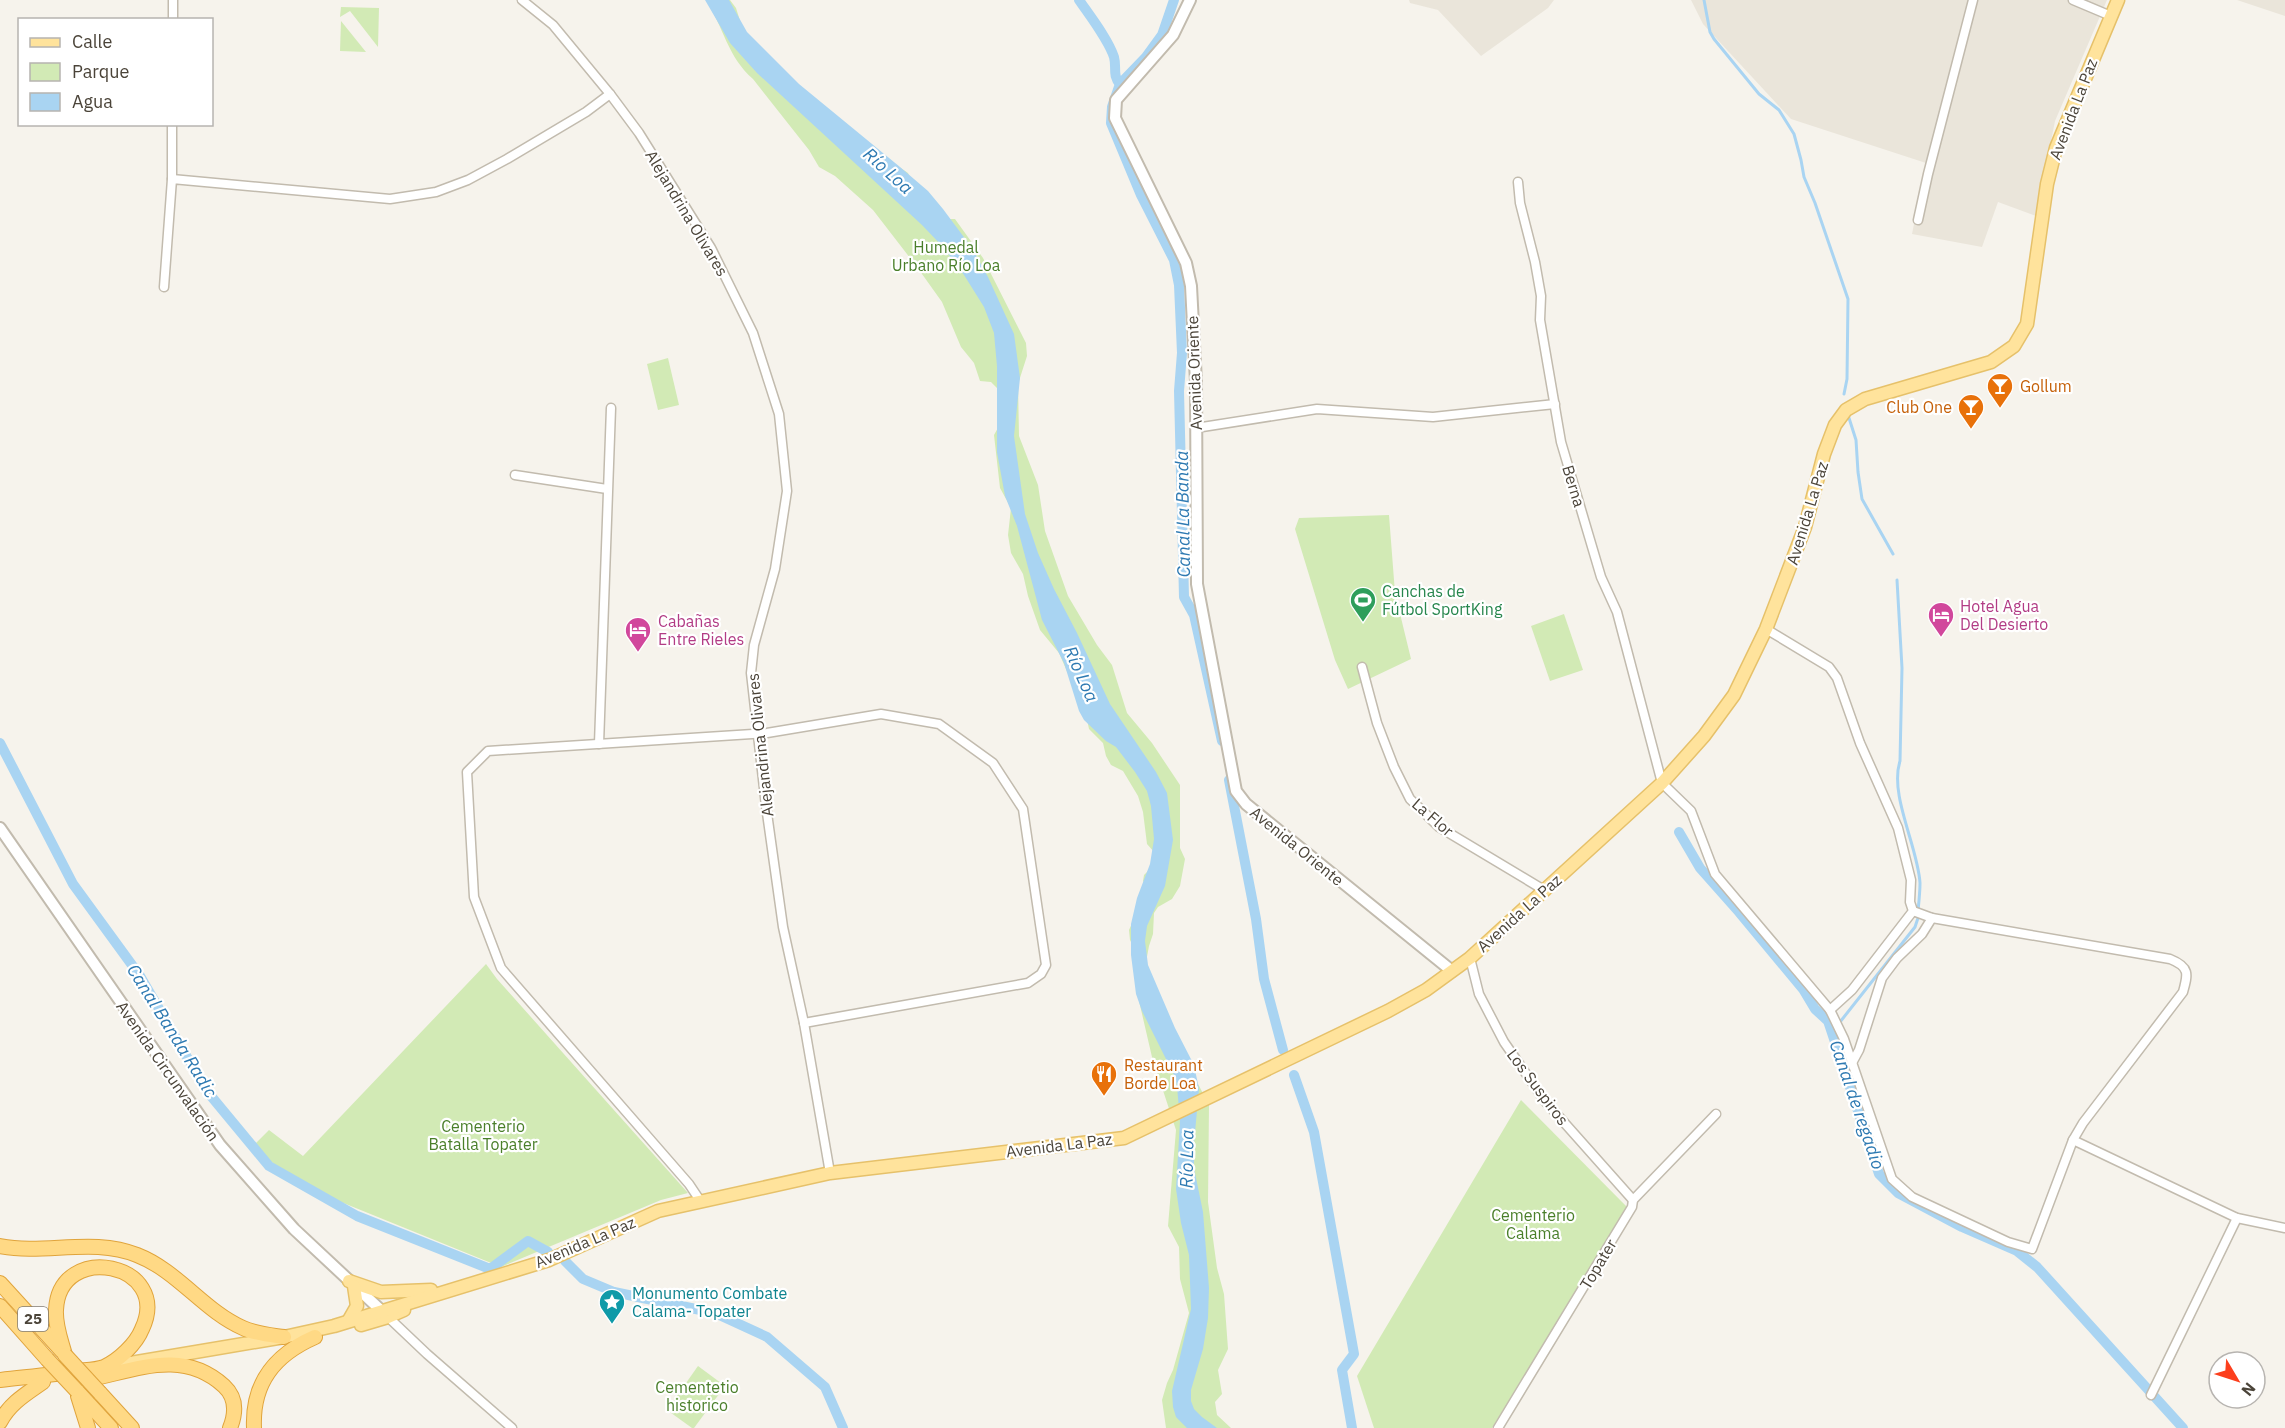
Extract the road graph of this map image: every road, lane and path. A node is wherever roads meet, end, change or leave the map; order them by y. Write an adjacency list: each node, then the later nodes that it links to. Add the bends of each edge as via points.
1 (173, 0): 8 (street)
2 (522, 0): 9 (street, Alejandrina Olivares, via 553,25)
3 (1190, 0): 17 (street, Avenida Oriente, via 1173,35 1116,100 1115,118 1186,263 1191,286)
4 (1973, 0): 13 (street)
5 (2073, 0): 7 (street)
6 (2118, 0): 7 (main road, Avenida La Paz)
7 (2110, 16): 20 (main road, Avenida La Paz, via 2056,148 2030,312 2021,336 1992,362 1865,399 1840,416 1824,454 1805,527)
8 (173, 18)
9 (610, 94): 11 (street, via 507,159 436,192 390,198); 22 (street, Alejandrina Olivares, via 711,248 753,333 779,414 787,491 775,569 754,645 751,673)
10 (172, 126): 11 (street)
11 (172, 179): 14 (street)
12 (1518, 182): 15 (street, Berna, via 1541,296 1539,320)
13 (1918, 220)
14 (164, 287)
15 (1555, 404): 17 (street, via 1433,417 1317,409); 24 (street, Berna, via 1561,442 1601,577 1617,612)
16 (611, 408): 19 (street)
17 (1196, 428): 30 (street, Avenida Oriente, via 1197,584 1236,791 1246,804)
18 (515, 475): 19 (street)
19 (608, 489): 23 (street)
20 (1766, 629): 24 (main road, Avenida La Paz, via 1734,695); 27 (street, via 1829,667 1837,678 1860,743 1898,828 1909,871)
21 (1362, 667): 26 (street, La Flor, via 1377,723 1410,799 1439,827)
22 (757, 734): 23 (street); 32 (street, Alejandrina Olivares, via 783,927); 32 (street, via 881,714 939,724 993,763 1023,809 1046,965 1036,979)
23 (599, 744): 38 (street, via 488,751 467,772 474,897 501,968)
24 (1662, 783): 26 (main road, Avenida La Paz); 31 (street, via 1691,811 1716,874)
25 (0, 828): 43 (street, Avenida Circunvalación, via 220,1145 294,1229)
26 (1544, 890): 29 (main road, Avenida La Paz)
27 (1913, 911): 28 (street); 31 (street, via 1852,990)
28 (1932, 918): 33 (street, via 1882,978); 35 (street, via 2181,963 2187,977 2183,992)
29 (1470, 958): 30 (main road, Avenida La Paz); 37 (street, Los Suspiros, via 1479,994 1504,1042 1545,1101)
30 (1452, 971): 36 (main road, Avenida La Paz, via 1388,1011 1124,1138)
31 (1830, 1011): 33 (street)
32 (804, 1023): 36 (street, Alejandrina Olivares)
33 (1852, 1064): 35 (street, via 1892,1179 1912,1197 2008,1242 2032,1249)
34 (1716, 1114): 37 (street, Topater)
35 (2073, 1140): 39 (street)
36 (830, 1173): 38 (main road, Avenida La Paz)
37 (1633, 1200): 65 (street, Topater)
38 (701, 1202): 44 (main road, Avenida La Paz, via 658,1211 549,1260)
39 (2237, 1218): 40 (street); 57 (street)
40 (2285, 1228)
41 (0, 1246): 48 (highway, via 128,1251 161,1268 234,1324)
42 (0, 1283): 50 (highway, 25)
43 (351, 1284): 44 (main road, via 386,1292); 46 (street, Avenida Circunvalación); 47 (main road, via 357,1306)
44 (447, 1291): 46 (main road, Avenida La Paz)
45 (3, 1311): 55 (highway, 25, bridge, via 47,1359)
46 (384, 1314): 47 (main road, Avenida La Paz); 49 (main road, Avenida La Paz); 64 (street)
47 (349, 1320): 48 (main road, Avenida La Paz)
48 (284, 1337): 52 (main road, Avenida La Paz)
49 (315, 1337): 51 (main road, Avenida La Paz); 63 (highway, via 285,1354 265,1376 255,1402)
50 (65, 1355): 52 (highway, via 56,1311 62,1289 86,1270 99,1266 120,1270 143,1292 146,1320 135,1341); 59 (highway, 25, bridge)
51 (170, 1363): 55 (highway, Avenida La Paz); 62 (highway, via 195,1367 228,1390 235,1413)
52 (103, 1368): 53 (highway, Avenida La Paz)
53 (0, 1380)
54 (43, 1382): 55 (highway, Avenida La Paz); 56 (highway, Avenida La Paz); 58 (highway, via 14,1402)
55 (79, 1386): 60 (highway); 61 (highway, 25)
56 (0, 1388)
57 (2151, 1395)
58 (0, 1422)
59 (132, 1426)
60 (88, 1428)
61 (111, 1428)
62 (230, 1428)
63 (254, 1428)
64 (512, 1428)
65 (1498, 1428)

